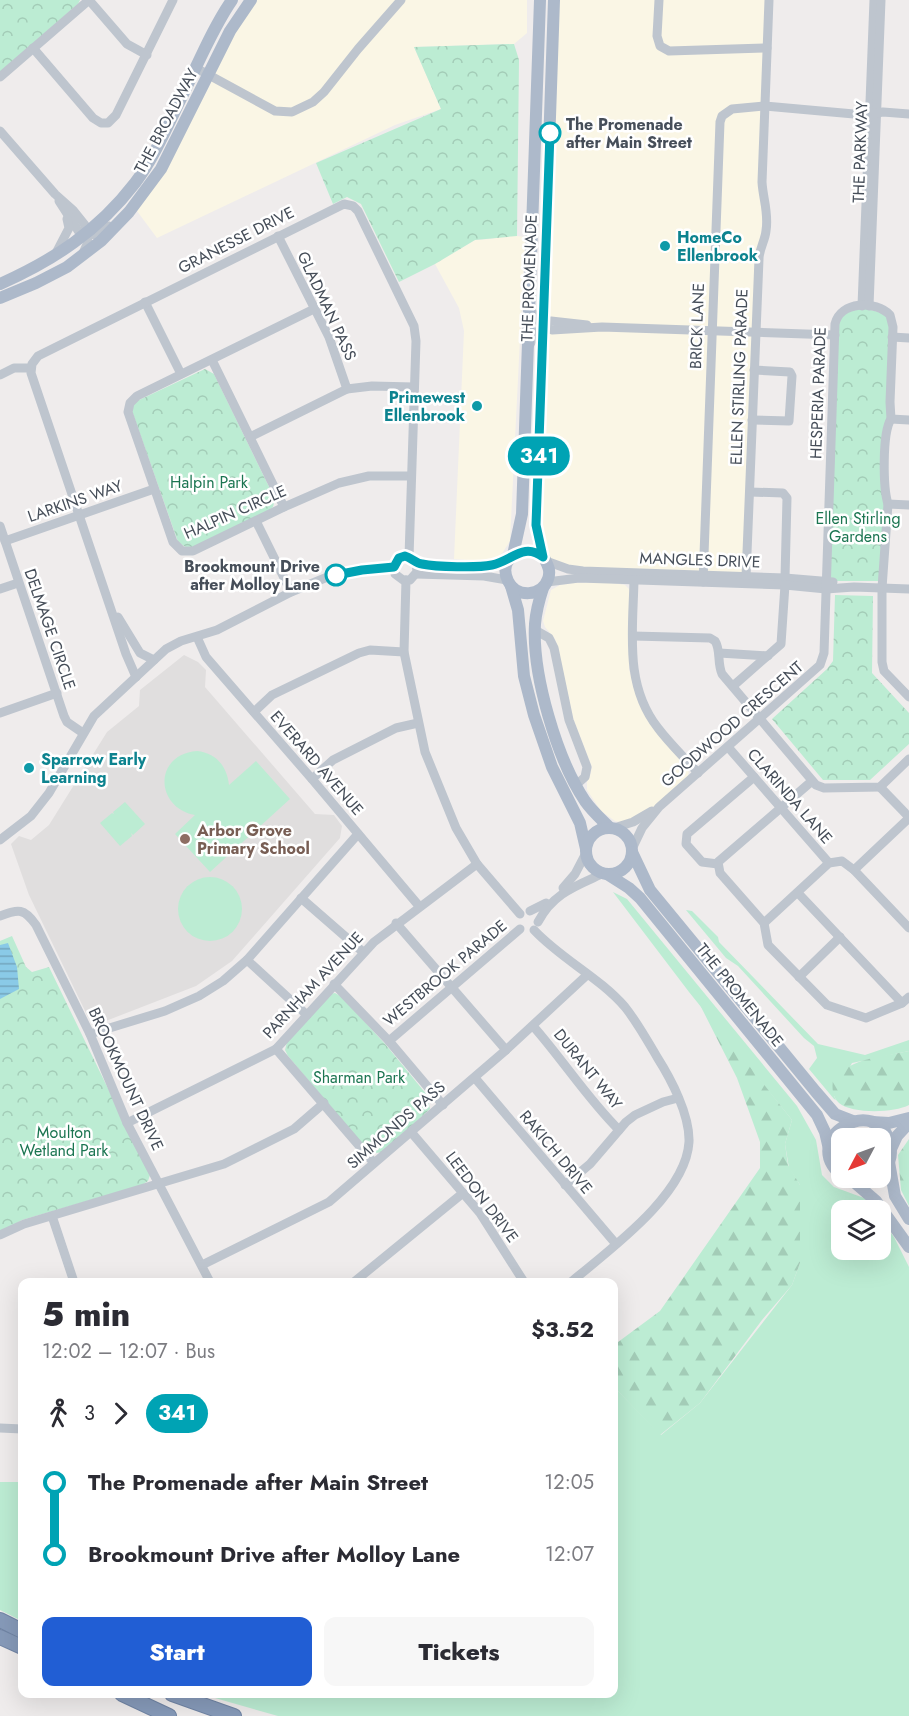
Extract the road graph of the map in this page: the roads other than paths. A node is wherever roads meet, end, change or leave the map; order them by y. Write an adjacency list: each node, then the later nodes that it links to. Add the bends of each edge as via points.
1 (89, 0): 12 (street); 14 (street, via 127,44)
2 (173, 0): 14 (street)
3 (232, 0): 15 (main road, THE BROADWAY)
4 (251, 0): 16 (main road, THE BROADWAY, via 230,31)
5 (401, 0): 16 (street, via 324,92 300,109 275,111)
6 (540, 0): 33 (main road, THE PROMENADE)
7 (554, 0): 35 (main road, THE PROMENADE)
8 (658, 0): 13 (street, via 657,36 660,46 669,51)
9 (769, 0): 13 (street, ELLEN STIRLING PARADE)
10 (874, 0): 19 (street, THE PARKWAY)
11 (881, 0): 19 (street, THE PARKWAY)
12 (33, 48): 14 (street, via 93,118 104,123 116,115); 17 (street)
13 (767, 48): 18 (street, ELLEN STIRLING PARADE)
14 (147, 55)
15 (196, 68): 16 (street); 25 (main road, THE BROADWAY, via 136,182 99,221)
16 (209, 76): 23 (main road, THE BROADWAY)
17 (0, 77)
18 (765, 106): 19 (street); 36 (street, BRICK LANE, via 732,109 720,118); 37 (street, ELLEN STIRLING PARADE, via 762,182 767,228 759,249)
19 (873, 114): 20 (street); 32 (street, THE PARKWAY)
20 (909, 114)
21 (0, 131): 22 (street)
22 (55, 194): 24 (street); 25 (street, via 73,210)
23 (142, 197): 25 (street, via 96,236); 28 (main road, THE BROADWAY, via 101,241)
24 (67, 216): 25 (street, via 79,232); 27 (street, via 69,228)
25 (85, 229): 27 (main road, THE BROADWAY); 28 (street, via 88,242)
26 (278, 236): 31 (street, GRANESSE DRIVE); 34 (street, GLADMAN PASS); 47 (street, GRANESSE DRIVE, via 337,206 347,203 356,208 414,326)
27 (54, 258): 29 (main road, THE BROADWAY)
28 (78, 259): 30 (main road, THE BROADWAY, via 51,276)
29 (0, 284)
30 (0, 298)
31 (145, 302): 43 (street, GRANESSE DRIVE, via 38,356); 45 (street)
32 (865, 306): 38 (street, HESPERIA PARADE, via 840,312); 39 (street, via 890,315)
33 (529, 307): 35 (street); 41 (main road, THE PROMENADE)
34 (314, 309): 42 (street, HALPIN CIRCLE); 48 (street, GLADMAN PASS, via 333,346)
35 (544, 326): 36 (street, via 555,321 602,327); 41 (street); 64 (main road, THE PROMENADE, via 536,525)
36 (712, 331): 37 (street); 71 (street, BRICK LANE)
37 (755, 332): 38 (street); 44 (street, ELLEN STIRLING PARADE)
38 (835, 335): 78 (street, HESPERIA PARADE)
39 (892, 337): 40 (street); 49 (street)
40 (909, 338)
41 (527, 351): 63 (main road, THE PROMENADE, via 522,514)
42 (212, 360): 45 (street, HALPIN CIRCLE); 52 (street)
43 (31, 368): 46 (street, via 14,368); 59 (street)
44 (754, 370): 50 (street, ELLEN STIRLING PARADE); 50 (street, via 790,372 792,376 789,421)
45 (181, 374): 54 (street, HALPIN CIRCLE, via 137,396 129,406)
46 (0, 375)
47 (414, 387): 48 (street); 53 (street, GRANESSE DRIVE)
48 (347, 389): 52 (street)
49 (891, 419): 51 (street); 56 (street, via 886,429)
50 (752, 420): 55 (street, ELLEN STIRLING PARADE)
51 (909, 420)
52 (250, 437): 58 (street)
53 (411, 476): 58 (street, HALPIN CIRCLE, via 355,478); 65 (street, GRANESSE DRIVE)
54 (154, 489): 59 (street, LARKINS WAY); 60 (street, HALPIN CIRCLE, via 171,538 186,552)
55 (750, 492): 69 (street, ELLEN STIRLING PARADE); 74 (street, via 783,493 787,498)
56 (888, 504): 57 (street); 79 (street)
57 (909, 505)
58 (284, 507): 60 (street, HALPIN CIRCLE)
59 (78, 516): 62 (street, LARKINS WAY); 83 (street)
60 (256, 521): 82 (street)
61 (0, 526): 62 (street, DELMAGE CIRCLE)
62 (5, 541): 75 (street, DELMAGE CIRCLE)
63 (511, 558): 64 (main road, via 519,552 531,551); 65 (street, via 487,566 427,565); 76 (main road, via 506,570)
64 (544, 559): 67 (street, MANGLES DRIVE, via 574,570); 77 (main road, via 549,572)
65 (413, 560): 66 (street, via 399,558); 68 (street)
66 (394, 567): 72 (street, via 397,577); 82 (street, via 336,575)
67 (597, 572): 70 (street); 71 (street, MANGLES DRIVE)
68 (416, 574): 72 (street); 76 (street, via 484,576)
69 (746, 577): 71 (street, MANGLES DRIVE); 74 (street, MANGLES DRIVE)
70 (589, 579): 73 (street, MANGLES DRIVE); 77 (street, MANGLES DRIVE)
71 (704, 579): 73 (street, MANGLES DRIVE); 74 (street, MANGLES DRIVE)
72 (406, 580): 87 (street)
73 (634, 580): 85 (street)
74 (785, 582): 78 (street, MANGLES DRIVE); 89 (street, via 782,641)
75 (18, 583): 80 (street); 93 (street, DELMAGE CIRCLE)
76 (509, 583): 77 (main road, via 523,594 537,592); 114 (main road, via 518,610 524,676 534,715 552,767 579,823)
77 (545, 585): 84 (main road)
78 (827, 585): 79 (street, MANGLES DRIVE); 97 (street, GOODWOOD CRESCENT, via 820,665)
79 (882, 588): 81 (street, MANGLES DRIVE); 94 (street, via 883,667)
80 (0, 589)
81 (909, 589)
82 (291, 592): 86 (street)
83 (108, 600): 90 (street, via 140,653); 91 (street)
84 (535, 630): 106 (main road, via 547,710); 106 (street, via 549,638 554,648 569,720 587,767 585,777)
85 (633, 636): 88 (street, via 710,638); 102 (street, via 632,664 641,700 658,728)
86 (197, 637): 90 (street, via 174,645); 95 (street, EVERARD AVENUE, via 206,657)
87 (404, 652): 95 (street, via 359,653 272,695); 98 (street)
88 (719, 653): 89 (street); 92 (street, via 720,668)
89 (768, 656): 92 (street)
90 (154, 660): 91 (street)
91 (136, 677): 99 (street, via 94,716)
92 (733, 687): 97 (street)
93 (57, 693): 96 (street); 99 (street, DELMAGE CIRCLE, via 63,716)
94 (909, 697)
95 (254, 712): 104 (street, EVERARD AVENUE)
96 (0, 713)
97 (760, 719): 100 (street, GOODWOOD CRESCENT); 105 (street)
98 (418, 723): 104 (street, via 396,728 333,760); 117 (street, via 439,790)
99 (83, 734): 113 (street, via 40,805)
100 (728, 747): 102 (street, GOODWOOD CRESCENT); 103 (street, CLARINDA LANE)
101 (909, 759): 107 (street)
102 (698, 773): 108 (street, GOODWOOD CRESCENT)
103 (754, 777): 109 (street, CLARINDA LANE); 118 (street, via 687,834 686,844 702,862)
104 (312, 779): 112 (street, EVERARD AVENUE)
105 (812, 781): 107 (street, via 824,788); 109 (street)
106 (576, 785): 111 (main road, via 589,807)
107 (880, 787): 110 (street)
108 (659, 807): 111 (street, GOODWOOD CRESCENT, via 633,822); 115 (street, GOODWOOD CRESCENT, via 642,828)
109 (780, 808): 116 (street, CLARINDA LANE); 118 (street)
110 (909, 817): 119 (street)
111 (612, 828): 114 (main road, via 595,832); 115 (main road, via 625,834)
112 (358, 834): 122 (street); 123 (street, EVERARD AVENUE)
113 (0, 840)
114 (586, 851): 120 (main road, via 591,865); 124 (street, via 571,880)
115 (632, 851): 120 (main road, via 625,867); 151 (main road, THE PROMENADE, via 650,890 835,1114)
116 (829, 863): 119 (street, via 842,861); 121 (street)
117 (477, 864): 123 (street, PARNHAM AVENUE); 125 (street)
118 (718, 864): 128 (street, via 720,873)
119 (854, 870): 130 (street)
120 (606, 874): 124 (street, via 572,887); 158 (main road, THE PROMENADE, via 638,895 817,1116)
121 (798, 892): 128 (street); 132 (street)
122 (301, 898): 133 (street); 134 (street)
123 (419, 906): 127 (street, PARNHAM AVENUE)
124 (544, 907): 125 (street); 129 (street)
125 (525, 913): 129 (street, via 536,915); 131 (street, via 517,922)
126 (0, 916): 142 (street, BROOKMOUNT DRIVE, via 18,910 31,918)
127 (396, 923): 133 (street, PARNHAM AVENUE); 138 (street)
128 (764, 923): 136 (street, via 768,945)
129 (536, 926): 131 (street, via 527,932); 135 (street, via 548,945)
130 (909, 928)
131 (520, 929): 138 (street, WESTBROOK PARADE)
132 (840, 937): 136 (street); 139 (street)
133 (363, 952): 137 (street, PARNHAM AVENUE)
134 (247, 960): 140 (street); 142 (street, via 199,996)
135 (588, 975): 141 (street, SIMMONDS PASS); 147 (street, via 625,1008 668,1074)
136 (799, 976): 139 (street, via 827,1005 866,1018)
137 (334, 984): 140 (street, PARNHAM AVENUE); 143 (street)
138 (452, 987): 143 (street, WESTBROOK PARADE); 145 (street)
139 (905, 1000)
140 (307, 1015): 144 (street, PARNHAM AVENUE)
141 (533, 1026): 145 (street, SIMMONDS PASS); 156 (street, DURANT WAY)
142 (90, 1034): 153 (street, BROOKMOUNT DRIVE)
143 (389, 1041): 149 (street)
144 (276, 1049): 148 (street); 153 (street, PARNHAM AVENUE)
145 (506, 1050): 146 (street, SIMMONDS PASS)
146 (475, 1078): 149 (street, SIMMONDS PASS); 164 (street, RAKICH DRIVE)
147 (678, 1098): 156 (street, via 635,1115); 170 (street, via 689,1142 681,1170 647,1217)
148 (324, 1103): 161 (street); 163 (street, via 294,1129 224,1164)
149 (443, 1105): 157 (street, SIMMONDS PASS)
150 (909, 1118): 152 (main road)
151 (853, 1121): 152 (main road); 158 (main road, via 835,1133)
152 (870, 1122): 155 (main road)
153 (127, 1123): 163 (street, BROOKMOUNT DRIVE)
154 (909, 1123): 159 (main road)
155 (879, 1128)
156 (619, 1130): 164 (street, via 590,1164)
157 (411, 1132): 161 (street, SIMMONDS PASS); 166 (street, LEEDON DRIVE)
158 (829, 1149): 160 (main road, THE PROMENADE)
159 (891, 1149)
160 (831, 1158)
161 (374, 1163): 172 (street, SIMMONDS PASS, via 329,1202)
162 (891, 1173): 168 (main road, via 895,1196)
163 (159, 1185): 167 (street); 172 (street, BROOKMOUNT DRIVE)
164 (565, 1185): 170 (street, RAKICH DRIVE)
165 (859, 1188): 171 (main road, via 876,1201)
166 (463, 1193): 175 (street); 176 (street, LEEDON DRIVE, via 492,1229)
167 (52, 1216): 169 (street); 173 (street)
168 (909, 1219)
169 (0, 1235)
170 (616, 1244): 177 (street)
171 (909, 1247)
172 (202, 1265): 174 (street, BROOKMOUNT DRIVE)
173 (73, 1278)
174 (208, 1278)
175 (359, 1278)
176 (522, 1278)
177 (576, 1278)
178 (0, 1428): 179 (street)
179 (18, 1429)
180 (0, 1620): 181 (highway)
181 (18, 1629)
182 (0, 1637): 183 (highway)
183 (18, 1645)
184 (131, 1698): 187 (highway)
185 (167, 1698): 188 (highway)
186 (183, 1698): 189 (highway)
187 (169, 1716)
188 (207, 1716)
189 (234, 1716)

